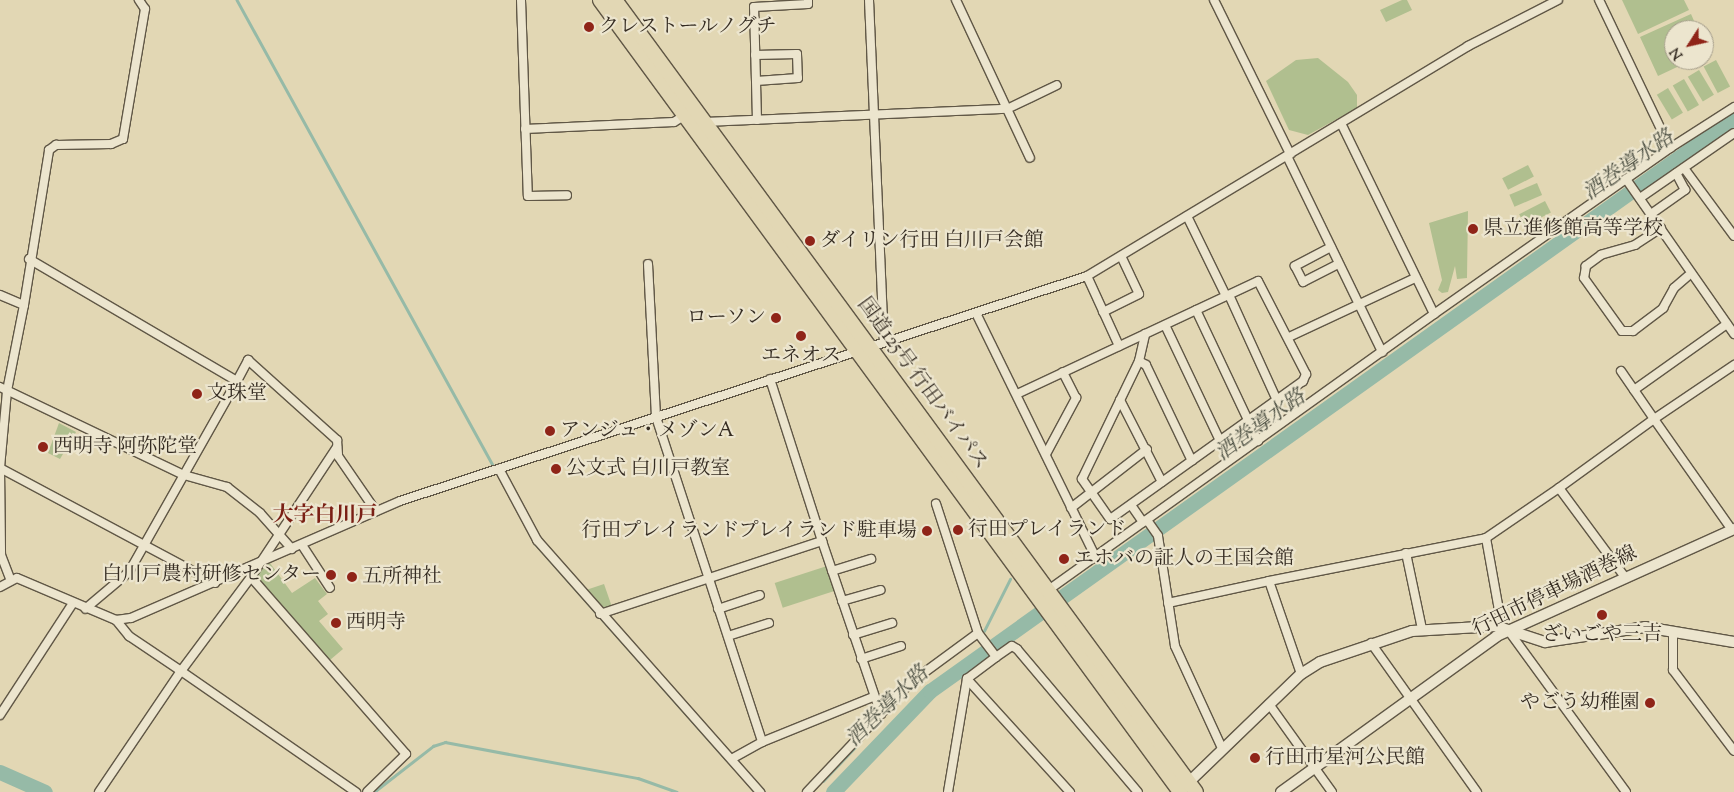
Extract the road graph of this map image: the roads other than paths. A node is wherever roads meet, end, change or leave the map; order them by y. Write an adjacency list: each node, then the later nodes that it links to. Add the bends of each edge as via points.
1 (139, 0): 37 (street, via 145,9 123,139 111,144 51,148)
2 (521, 0): 21 (street)
3 (600, 0): 16 (highway, 国道125号 行田バイパス)
4 (615, 0): 19 (highway, 国道125号 行田バイパス)
5 (808, 0): 11 (street, via 808,4 754,7)
6 (869, 0): 17 (street)
7 (956, 0): 15 (street)
8 (1214, 0): 24 (street)
9 (1558, 0): 20 (street, via 1492,32)
10 (1599, 0): 23 (street)
11 (755, 55): 12 (street); 12 (street, via 797,54 798,78)
12 (756, 81): 18 (street)
13 (1057, 85): 15 (street)
14 (1734, 108): 23 (street)
15 (1007, 109): 17 (street); 25 (street)
16 (685, 115): 21 (street, via 674,122); 58 (highway, 国道125号 行田バイパス)
17 (874, 115): 18 (street); 56 (street)
18 (757, 120): 19 (street)
19 (704, 122): 58 (highway, 国道125号 行田バイパス)
20 (1341, 123): 24 (street); 42 (street)
21 (525, 129): 29 (street, via 528,196)
22 (1734, 133): 26 (street)
23 (1670, 148): 28 (street)
24 (1288, 155): 32 (street); 35 (street)
25 (1030, 158)
26 (1684, 168): 27 (street); 34 (street)
27 (1676, 173): 30 (street); 31 (street, via 1685,190)
28 (1628, 182): 30 (street); 50 (street)
29 (567, 195)
30 (1638, 195): 31 (street)
31 (1651, 214): 33 (street)
32 (1187, 216): 36 (street); 44 (street)
33 (1660, 228): 41 (street, via 1635,244 1601,255 1586,266 1584,278 1622,331 1633,331 1663,308 1674,288); 51 (street)
34 (1734, 236)
35 (1331, 247): 39 (street); 39 (street, via 1295,266 1303,282)
36 (1121, 256): 40 (street); 48 (street, via 1139,294)
37 (29, 259): 46 (street); 65 (street)
38 (648, 264): 71 (street)
39 (1338, 264): 45 (street)
40 (1087, 276): 48 (street); 49 (street)
41 (1688, 276)
42 (1415, 278): 45 (street); 50 (street)
43 (0, 294): 46 (street)
44 (1228, 296): 47 (street); 55 (street, via 1258,281 1262,283); 69 (street)
45 (1358, 304): 55 (street); 59 (street)
46 (24, 305): 66 (street)
47 (1196, 310): 52 (street); 73 (street)
48 (1103, 312): 57 (street)
49 (976, 313): 56 (street); 68 (street)
50 (1434, 314): 59 (street)
51 (1727, 324): 54 (street); 67 (street)
52 (1165, 325): 53 (street); 74 (street)
53 (1145, 334): 57 (street); 60 (street)
54 (1734, 334)
55 (1289, 338): 69 (street, via 1306,374 1303,381)
56 (884, 342): 58 (street)
57 (1119, 346): 63 (street)
58 (863, 348): 64 (street); 113 (highway, 国道125号 行田バイパス)
59 (1382, 352): 75 (street)
60 (1139, 361): 70 (street); 79 (street, via 1146,365)
61 (1734, 365): 72 (street)
62 (1621, 371): 67 (street)
63 (1063, 372): 68 (street); 78 (street, via 1076,398)
64 (770, 379): 71 (street); 94 (street)
65 (237, 382): 76 (street, via 248,360 337,440); 82 (street)
66 (3, 388): 80 (street); 82 (street)
67 (1634, 390): 72 (street)
68 (1017, 394): 78 (street)
69 (1276, 398): 73 (street)
70 (1120, 400): 77 (street); 85 (street, via 1082,479)
71 (656, 417): 81 (street); 106 (street)
72 (1654, 419): 84 (street); 91 (street)
73 (1248, 420): 74 (street); 75 (street)
74 (1220, 441): 79 (street)
75 (1258, 441): 90 (street)
76 (337, 447): 89 (street); 92 (street)
77 (1147, 449): 83 (street); 85 (street)
78 (1046, 454): 88 (street)
79 (1192, 461): 83 (street)
80 (0, 468): 95 (street); 102 (street)
81 (499, 469): 89 (street); 120 (street, via 537,540)
82 (184, 475): 92 (street, via 227,487); 95 (street)
83 (1162, 482): 87 (street)
84 (1559, 488): 93 (street); 104 (street)
85 (1091, 493): 87 (street, via 1110,520); 88 (street)
86 (936, 504): 128 (street)
87 (1131, 505): 90 (street)
88 (1071, 508): 99 (street)
89 (376, 511): 96 (street)
90 (1147, 522): 99 (street); 117 (street, via 1158,536)
91 (1733, 529): 104 (street, 行田市停車場酒巻線)
92 (278, 533): 97 (street); 101 (street)
93 (1486, 538): 98 (street); 124 (street, via 1500,616)
94 (822, 541): 103 (street); 106 (street)
95 (144, 545): 109 (street); 118 (street, via 129,572)
96 (302, 545): 97 (street); 111 (street)
97 (292, 549): 101 (street)
98 (1406, 553): 108 (street); 125 (street)
99 (1096, 558): 113 (street)
100 (871, 559): 103 (street)
101 (259, 564): 105 (street); 109 (street)
102 (1, 565): 107 (street)
103 (832, 571): 115 (street)
104 (1624, 576): 126 (street, 行田市停車場酒巻線)
105 (251, 577): 136 (street); 152 (street, via 406,754)
106 (708, 578): 119 (street); 120 (street)
107 (10, 579): 110 (street); 116 (street, via 17,578)
108 (1269, 581): 117 (street); 137 (street)
109 (215, 583): 121 (street)
110 (0, 587)
111 (330, 588)
112 (880, 590): 115 (street)
113 (1046, 594): 149 (highway, 国道125号 行田バイパス)
114 (760, 595): 119 (street)
115 (842, 601): 129 (street)
116 (73, 603): 118 (street); 143 (street)
117 (1168, 603): 145 (street, via 1175,646)
118 (85, 608): 121 (street)
119 (718, 609): 130 (street)
120 (600, 614): 147 (street)
121 (116, 620): 136 (street, via 129,636)
122 (769, 623): 130 (street)
123 (892, 623): 129 (street)
124 (1496, 626): 125 (street); 126 (street)
125 (1422, 629): 132 (street)
126 (1508, 630): 127 (street, via 1545,642 1619,628); 139 (street, 行田市停車場酒巻線); 161 (street)
127 (1673, 631): 131 (street); 146 (street, via 1670,656 1673,670)
128 (978, 633): 134 (street); 142 (street, via 910,683)
129 (853, 635): 135 (street)
130 (728, 636): 144 (street)
131 (1734, 642)
132 (1371, 643): 137 (street); 139 (street)
133 (901, 646): 135 (street)
134 (994, 656): 138 (street); 157 (street, via 1012,646 1017,649)
135 (860, 659): 140 (street)
136 (181, 671): 150 (street); 151 (street)
137 (1301, 674): 141 (street)
138 (967, 679): 155 (street); 156 (street)
139 (1409, 696): 148 (street, 行田市停車場酒巻線); 160 (street)
140 (873, 697): 142 (street); 144 (street)
141 (1269, 704): 145 (street); 148 (street)
142 (881, 714): 154 (street)
143 (0, 715)
144 (762, 742): 147 (street)
145 (1222, 748): 149 (street)
146 (1734, 751)
147 (731, 758): 153 (street)
148 (1314, 768): 158 (street, 行田市停車場酒巻線); 159 (street)
149 (1184, 790)
150 (99, 792)
151 (356, 792)
152 (367, 792)
153 (760, 792)
154 (807, 792)
155 (948, 792)
156 (1070, 792)
157 (1138, 792)
158 (1281, 792)
159 (1332, 792)
160 (1477, 792)
161 (1626, 792)

